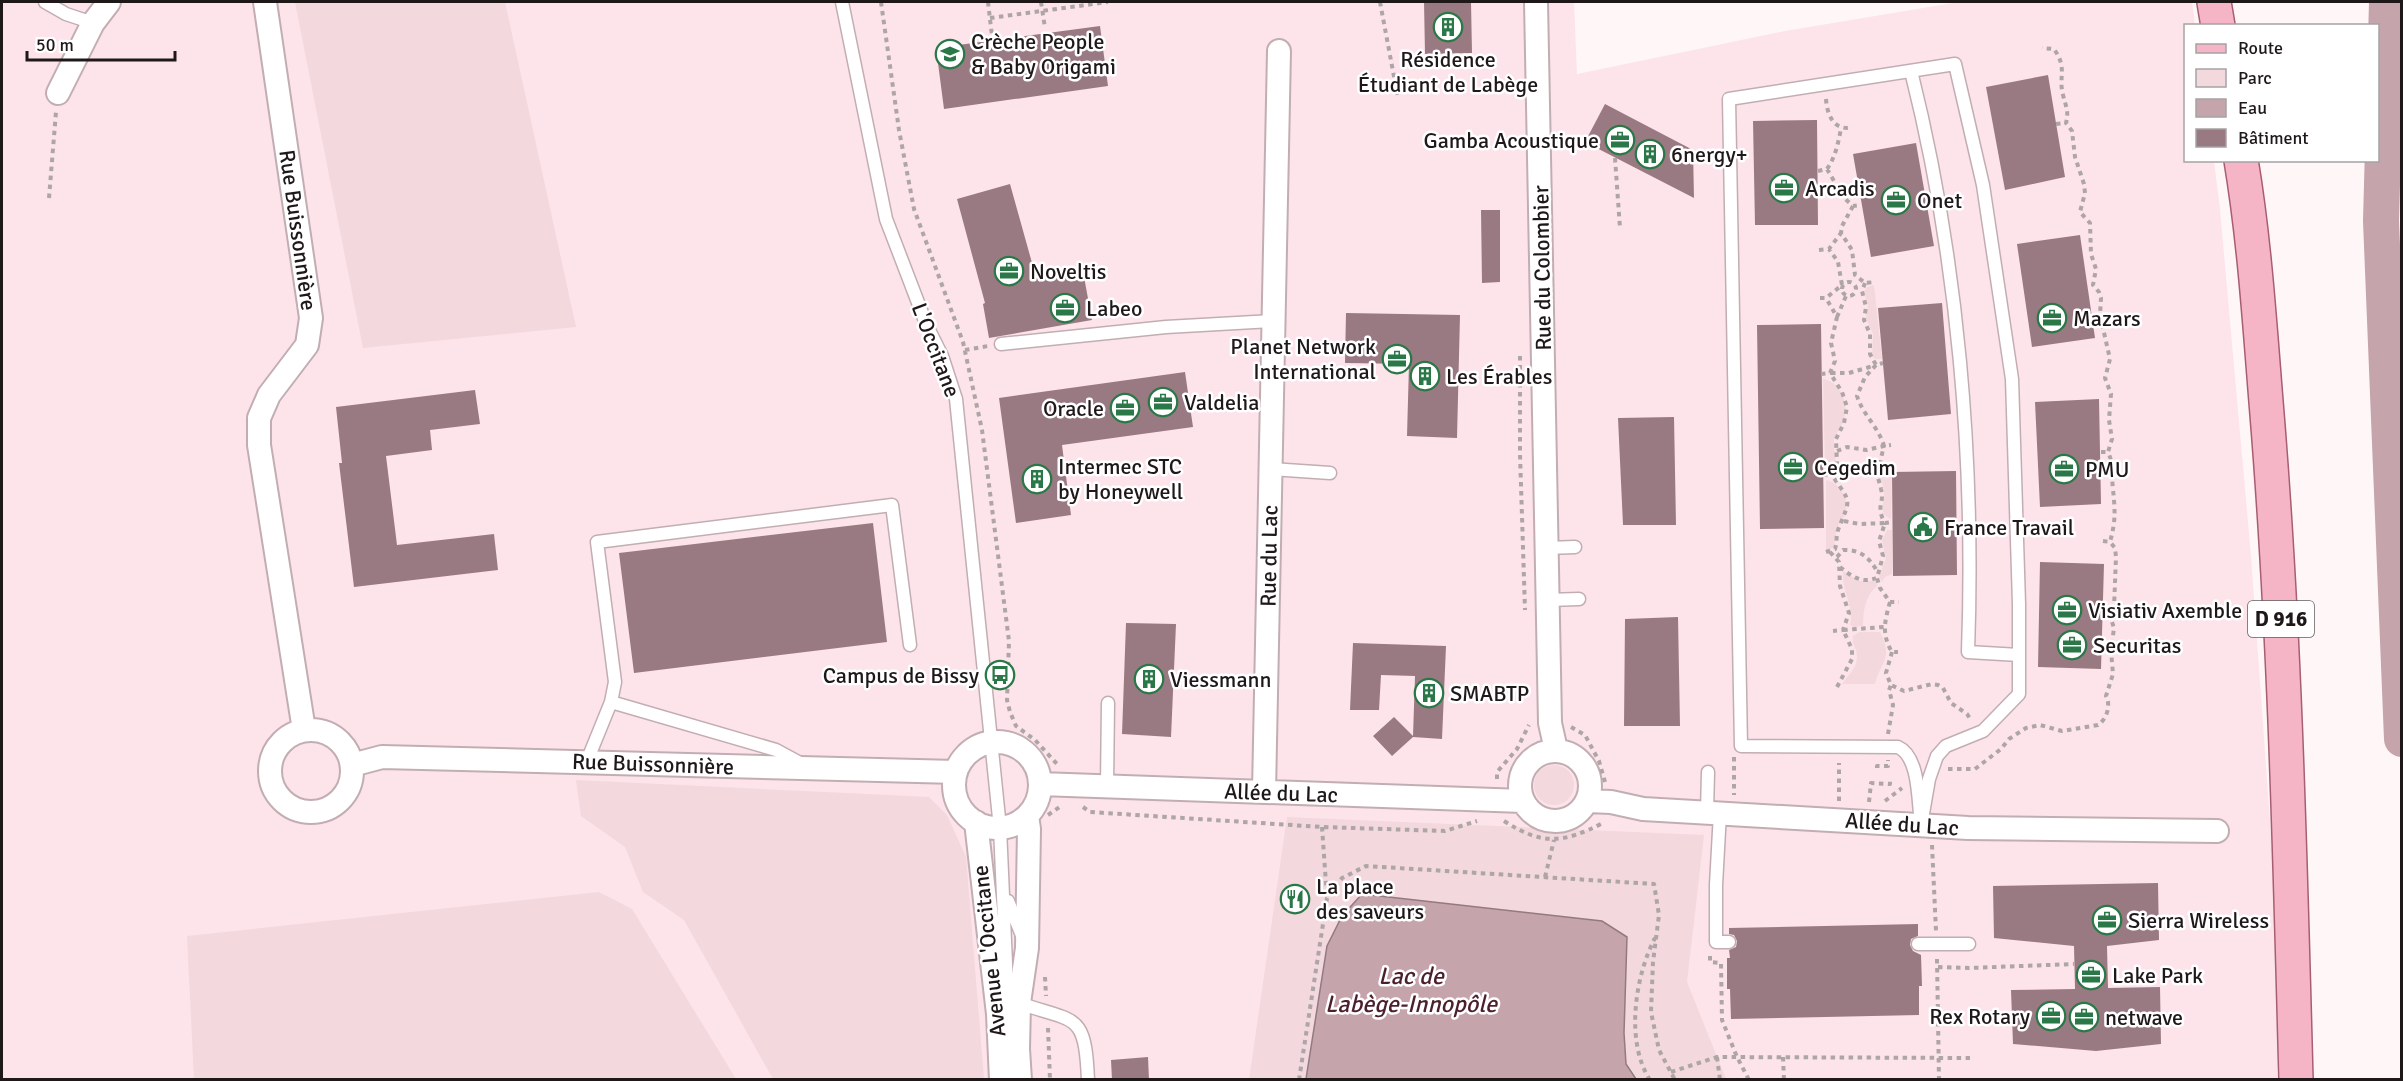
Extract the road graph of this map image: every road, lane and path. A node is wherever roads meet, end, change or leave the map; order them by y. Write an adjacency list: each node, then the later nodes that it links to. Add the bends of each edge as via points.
1 (45, 2): 13 (lane)
2 (109, 2): 13 (street)
3 (265, 2): 98 (street, Rue Buissonnière, via 311,318 307,345 269,395 260,418 259,445)
4 (842, 2): 100 (lane, L'Occitane, via 886,219 956,399)
5 (988, 2): 12 (path)
6 (1041, 2): 11 (path)
7 (1107, 2): 11 (path)
8 (1380, 2): 22 (path)
9 (1536, 2): 75 (street, Rue du Colombier)
10 (2214, 2): 14 (main road)
11 (1042, 10): 12 (path); 15 (path)
12 (990, 18): 16 (path)
13 (93, 22): 21 (street)
14 (2218, 24)
15 (1045, 28)
16 (992, 36)
17 (2042, 48): 23 (path, via 2054,49 2063,66)
18 (1279, 51): 51 (street, Rue du Lac)
19 (1911, 71): 20 (lane); 92 (lane, via 1949,272 1962,386 1967,441 1968,652); 92 (lane, via 1955,64 1983,185 2012,379)
20 (1826, 84): 26 (path, via 1827,108); 128 (lane, via 1729,99 1741,746 1898,747 1910,756 1914,766)
21 (58, 93): 31 (path)
22 (1398, 98)
23 (2066, 123): 24 (path); 43 (path, via 2072,131 2084,184 2080,212 2090,223 2091,254 2096,269)
24 (2056, 124)
25 (1849, 128): 26 (path)
26 (1841, 129): 29 (path, via 1836,155)
27 (1615, 158): 34 (path)
28 (2241, 162): 156 (main road, D 916, via 2260,320 2274,500 2286,731)
29 (1827, 169): 30 (path); 33 (path)
30 (1818, 171)
31 (49, 198)
32 (1861, 205): 33 (path)
33 (1853, 207): 35 (path)
34 (1620, 228)
35 (1841, 234): 36 (path); 38 (path, via 1852,250)
36 (1829, 249): 37 (path); 42 (path, via 1838,262)
37 (1819, 250)
38 (1855, 275): 39 (path); 41 (path)
39 (1852, 282): 42 (path); 45 (path)
40 (1875, 282): 41 (path)
41 (1864, 283): 47 (path)
42 (1842, 285): 46 (path); 49 (path)
43 (2093, 285): 44 (path); 62 (path, via 2101,298 2100,315 2110,359 2105,378 2111,393)
44 (2087, 286)
45 (1854, 295): 46 (path); 47 (path)
46 (1846, 296): 50 (path)
47 (1862, 297): 55 (path, via 1866,307 1863,320)
48 (1820, 298): 49 (path)
49 (1826, 298): 50 (path)
50 (1837, 317): 56 (path, via 1831,343 1835,361)
51 (1274, 321): 52 (lane, via 1166,327); 63 (street, Rue du Lac)
52 (1001, 344): 53 (path)
53 (965, 350)
54 (1883, 363): 55 (path)
55 (1876, 365): 56 (path, via 1849,373); 59 (path, via 1864,376 1857,396)
56 (1830, 373): 57 (path); 60 (path, via 1847,407 1836,439)
57 (1821, 374)
58 (1891, 445): 59 (path)
59 (1884, 446): 60 (path); 64 (path)
60 (1837, 451): 68 (path, via 1837,465)
61 (2101, 452): 62 (path)
62 (2108, 452): 73 (path, via 2114,464 2116,506)
63 (1271, 469): 66 (lane); 116 (street, Rue du Lac)
64 (1878, 470): 65 (path); 71 (path)
65 (1892, 470)
66 (1330, 473)
67 (1823, 474): 68 (path)
68 (1831, 474): 69 (path, via 1847,499)
69 (1844, 521): 71 (path); 76 (path, via 1835,549 1828,552)
70 (1893, 522): 71 (path)
71 (1884, 523): 78 (path, via 1879,541 1883,556)
72 (2103, 542): 73 (path)
73 (2110, 542): 85 (path, via 2116,558 2114,608)
74 (1575, 547): 75 (lane)
75 (1547, 548): 81 (street, Rue du Colombier)
76 (1836, 558): 77 (path); 78 (path, via 1843,550 1857,552 1869,558)
77 (1840, 566): 79 (path, via 1862,580); 87 (path, via 1840,586 1849,613)
78 (1878, 571): 79 (path)
79 (1876, 578): 82 (path)
80 (1579, 599): 81 (lane)
81 (1548, 600): 101 (street, Rue du Colombier, via 1550,723)
82 (1890, 602): 83 (path); 86 (path)
83 (1899, 602)
84 (2103, 616): 85 (path)
85 (2110, 616): 107 (path, via 2114,628 2113,674 2104,696 2108,700 2102,722 2062,730 2032,726 2014,735 1975,769)
86 (1884, 627): 87 (path); 90 (path)
87 (1843, 630): 88 (path); 94 (path, via 1852,659)
88 (1833, 631)
89 (910, 645): 95 (lane, via 892,505 597,542 615,682)
90 (1892, 652): 91 (path); 93 (path, via 1886,673)
91 (1898, 652)
92 (2019, 655): 128 (lane, via 2019,694 1983,731 1946,746 1937,756)
93 (1892, 685): 97 (path, via 1904,691 1938,685); 99 (path)
94 (1837, 687)
95 (611, 702): 104 (lane); 108 (lane, via 776,750)
96 (1108, 703): 115 (lane)
97 (1974, 725)
98 (304, 730): 106 (street, via 334,736 347,751); 106 (street, via 280,743 272,755 271,784 286,805 299,811 330,808 345,795)
99 (1888, 734)
100 (991, 743): 111 (street, via 969,752); 113 (street, via 1006,743 1025,753 1037,770); 130 (lane, Avenue L'Occitane)
101 (1556, 750): 118 (street, via 1534,757 1526,766 1521,777); 119 (street, via 1578,758 1586,767 1591,790)
102 (1734, 751): 123 (path)
103 (1888, 753): 109 (path, via 1888,766)
104 (587, 761): 106 (street, Rue Buissonnière, via 382,757); 108 (street, Rue Buissonnière)
105 (1839, 763): 120 (path, via 1839,801)
106 (352, 765)
107 (1943, 767)
108 (808, 768): 111 (street, Rue Buissonnière)
109 (1877, 768)
110 (1708, 771): 123 (lane)
111 (956, 772): 127 (street, via 957,800 964,813)
112 (1890, 780): 122 (path, via 1890,784 1871,783)
113 (1040, 784): 115 (street, Allée du Lac); 124 (street, via 1034,807)
114 (1905, 784): 122 (path, via 1892,798)
115 (1107, 786): 116 (street, Allée du Lac)
116 (1264, 792): 118 (street, Allée du Lac)
117 (1075, 800): 129 (path, via 1090,812)
118 (1523, 801): 119 (street, via 1538,817 1549,821 1572,817)
119 (1588, 801): 123 (street, Allée du Lac)
120 (1849, 802)
121 (1859, 802): 122 (path)
122 (1869, 802)
123 (1720, 813): 128 (street, Allée du Lac); 136 (lane, via 1716,942)
124 (1027, 816): 130 (street); 139 (street, Avenue L'Occitane)
125 (1484, 819): 129 (path, via 1445,831)
126 (1501, 819): 132 (path, via 1526,835 1554,840)
127 (976, 822): 130 (street); 147 (street, Avenue L'Occitane, via 998,1014)
128 (1921, 825): 131 (street, Allée du Lac)
129 (1322, 827): 134 (path)
130 (1000, 828): 133 (lane, Avenue L'Occitane)
131 (2217, 831)
132 (1545, 877): 134 (path, via 1366,866 1342,878); 135 (path, via 1654,884 1659,915)
133 (1004, 889): 139 (lane, Avenue L'Occitane); 148 (lane, Avenue L'Occitane)
134 (1327, 898): 151 (path)
135 (1656, 934): 146 (path, via 1651,1012 1659,1050); 152 (path, via 1639,984 1635,1020 1638,1047)
136 (1729, 942)
137 (1918, 944): 138 (lane)
138 (1969, 944)
139 (1027, 948): 142 (street)
140 (2074, 964): 141 (path)
141 (1938, 967)
142 (1019, 1003): 149 (street); 150 (lane, via 1072,1019 1080,1027)
143 (1717, 1057): 144 (path); 146 (path); 154 (path)
144 (1783, 1057): 145 (path); 155 (path)
145 (1970, 1058)
146 (1671, 1072): 153 (path)
147 (1001, 1080)
148 (1010, 1080)
149 (1020, 1080)
150 (1088, 1080)
151 (1299, 1080)
152 (1650, 1080)
153 (1675, 1080)
154 (1720, 1080)
155 (1784, 1080)
156 (2296, 1080)

